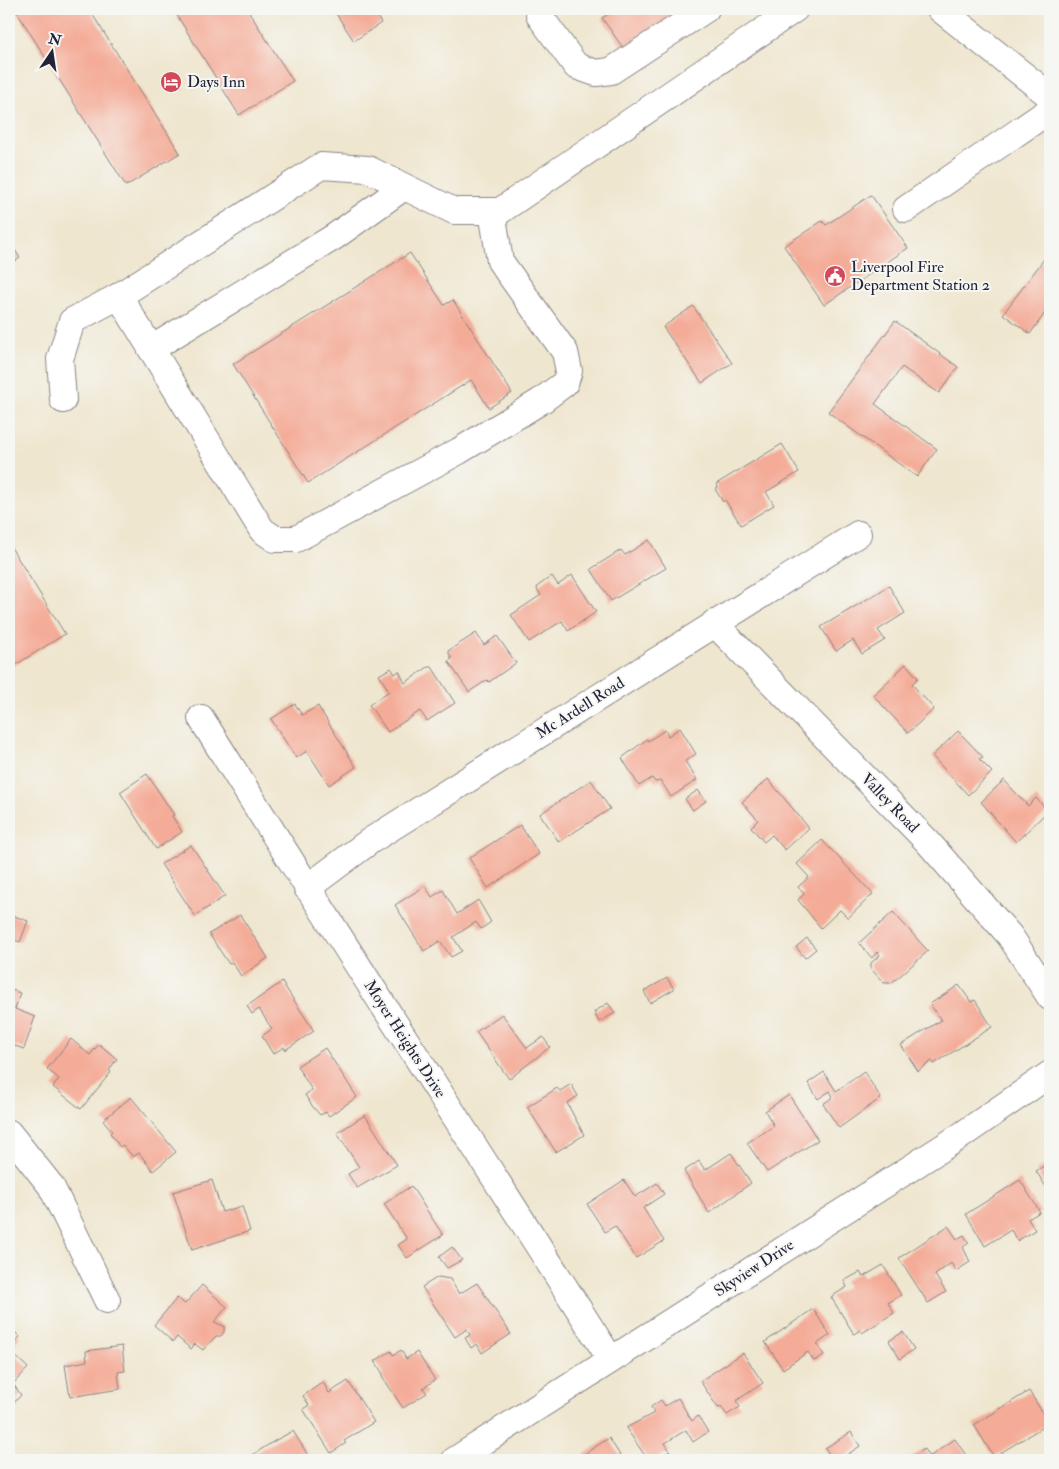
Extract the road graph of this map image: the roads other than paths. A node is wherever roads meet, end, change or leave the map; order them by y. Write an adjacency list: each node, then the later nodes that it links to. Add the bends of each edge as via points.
1 (706, 9): 4 (street, via 611,71 596,73 576,66)
2 (795, 9): 9 (street, via 500,211)
3 (940, 9): 5 (street)
4 (539, 15)
5 (1050, 96)
6 (1050, 110): 8 (street)
7 (404, 187): 9 (street, via 454,211); 10 (street, via 368,169 321,166); 11 (street, via 334,237)
8 (906, 208)
9 (492, 211): 11 (street, via 500,261 565,352 569,371 565,383 459,451 296,539 275,539 262,530)
10 (119, 296): 11 (street); 12 (street, via 72,320 60,358)
11 (151, 349)
12 (62, 400)
13 (858, 534): 14 (street, Mc Ardell Road)
14 (714, 623): 16 (street, Mc Ardell Road, via 370,841); 17 (street, Valley Road, via 927,841 1010,936)
15 (201, 718): 16 (street, Moyer Heights Drive)
16 (307, 888): 21 (street, Moyer Heights Drive, via 494,1174)
17 (1050, 997)
18 (1050, 1074): 21 (street, Skyview Drive, via 959,1137)
19 (9, 1133): 20 (street, via 51,1186)
20 (107, 1300)
21 (610, 1360): 22 (street, Skyview Drive)
22 (455, 1460)

